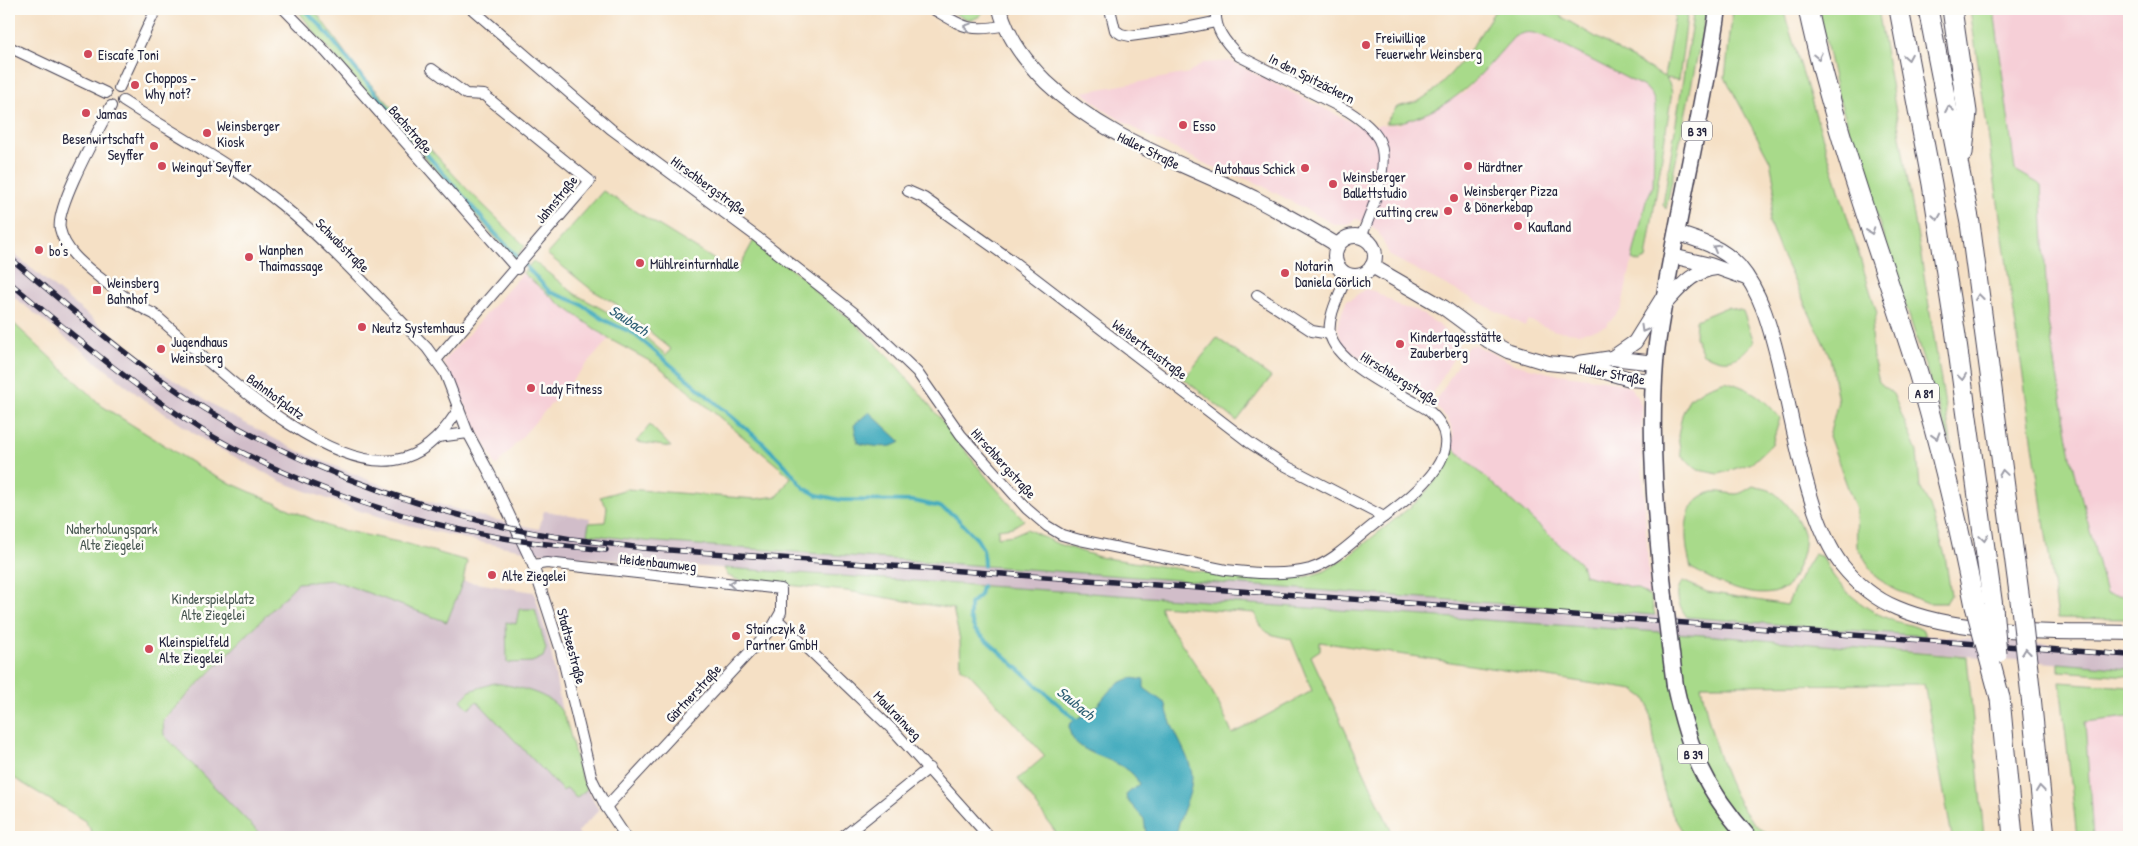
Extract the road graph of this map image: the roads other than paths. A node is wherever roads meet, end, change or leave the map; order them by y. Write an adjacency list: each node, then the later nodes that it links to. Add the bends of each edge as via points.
1 (156, 9): 17 (street)
2 (284, 9): 27 (street, Bachstraße)
3 (472, 9): 44 (street, Hirschbergstraße, via 611,129 862,319 917,372 987,467 1046,526 1080,540 1142,553 1226,570 1270,572 1309,569 1321,564)
4 (933, 9): 14 (street, one-way to 4, via 972,30)
5 (1000, 9): 14 (street, Haller Straße)
6 (1110, 9): 13 (street, via 1115,30 1121,34 1164,32)
7 (1216, 9): 13 (street)
8 (1718, 9): 23 (main road, B 39)
9 (1808, 9): 46 (highway, A 81, one-way to 46, via 1822,72 1855,185 1912,354)
10 (1899, 9): 46 (highway, one-way to 46, via 1956,336)
11 (1928, 9): 21 (highway, one-way to 11)
12 (1952, 9): 21 (highway, via 1967,112)
13 (1215, 22): 24 (street, In den Spitzäckern, via 1239,56 1348,111 1361,119 1378,138 1382,150 1380,179)
14 (1006, 25): 25 (street, Haller Straße, via 1036,72 1106,129 1253,198)
15 (9, 47): 18 (street)
16 (432, 69): 27 (street, Jahnstraße, via 462,92 484,94 590,181)
17 (119, 88): 18 (street); 19 (street)
18 (106, 93): 20 (street)
19 (123, 101): 20 (street, via 120,105); 36 (street, Schwabstraße, via 284,207)
20 (111, 106): 42 (street, Bahnhofplatz, via 67,197 59,227 71,252 136,306 154,314 255,400 316,440 349,454 373,460 394,460 415,453)
21 (1961, 174): 57 (highway, one-way to 21, bridge, via 2021,608)
22 (908, 191): 44 (street, Weibertreustraße, via 924,198 1010,259 1250,443 1282,464)
23 (1676, 233): 26 (main road, B 39); 31 (street, one-way to 23, via 1739,266 1716,247)
24 (1361, 236): 25 (street, via 1350,236); 28 (street, via 1374,250)
25 (1337, 245): 30 (street, via 1335,262)
26 (1672, 256): 29 (street); 33 (main road, B 39)
27 (521, 263): 36 (street, Jahnstraße)
28 (1372, 266): 30 (street, via 1363,275); 38 (street, Haller Straße, via 1443,307 1508,351 1548,363)
29 (1719, 268): 31 (street); 33 (street, Haller Straße, via 1692,275)
30 (1347, 275): 34 (street, via 1332,314)
31 (1746, 278): 48 (street, via 1769,325 1799,451 1820,520 1840,563 1856,581 1874,596 1897,608 1960,625)
32 (1257, 295): 34 (street, via 1312,331)
33 (1665, 299): 35 (street, Haller Straße, one-way to 35, via 1635,342); 37 (main road, B 39)
34 (1330, 334): 44 (street, Hirschbergstraße, via 1349,362 1438,418 1445,436 1438,466 1419,491)
35 (1612, 358): 37 (street, Haller Straße); 38 (street, Haller Straße)
36 (436, 360): 40 (street, Schwabstraße)
37 (1655, 363): 39 (main road, B 39)
38 (1571, 365): 39 (street, Haller Straße, via 1630,379)
39 (1654, 381): 55 (main road, B 39, bridge, via 1654,503 1675,686 1684,730 1695,760 1714,795)
40 (459, 408): 41 (street, Schwabstraße); 42 (street, Bahnhofplatz)
41 (468, 434): 42 (street, Bahnhofplatz); 43 (street, Schwabstraße)
42 (438, 437)
43 (485, 463): 45 (street, Stadtseestraße)
44 (1384, 517)
45 (533, 565): 47 (street, Heidenbaumweg, one-way to 45, via 781,589 547,563); 50 (street, Stadtseestraße, via 561,651 587,761)
46 (1984, 606): 56 (highway, A 81, bridge, via 2000,698)
47 (778, 620): 49 (street, Maulrainweg, via 858,694); 50 (street, Gärtnerstraße)
48 (2129, 634)
49 (929, 768): 53 (street); 54 (street, Maulrainweg)
50 (606, 807): 51 (street, Stadtseestraße)
51 (626, 837)
52 (833, 837): 53 (street)
53 (842, 837)
54 (989, 837)
55 (1748, 837)
56 (2013, 837)
57 (2045, 837)

